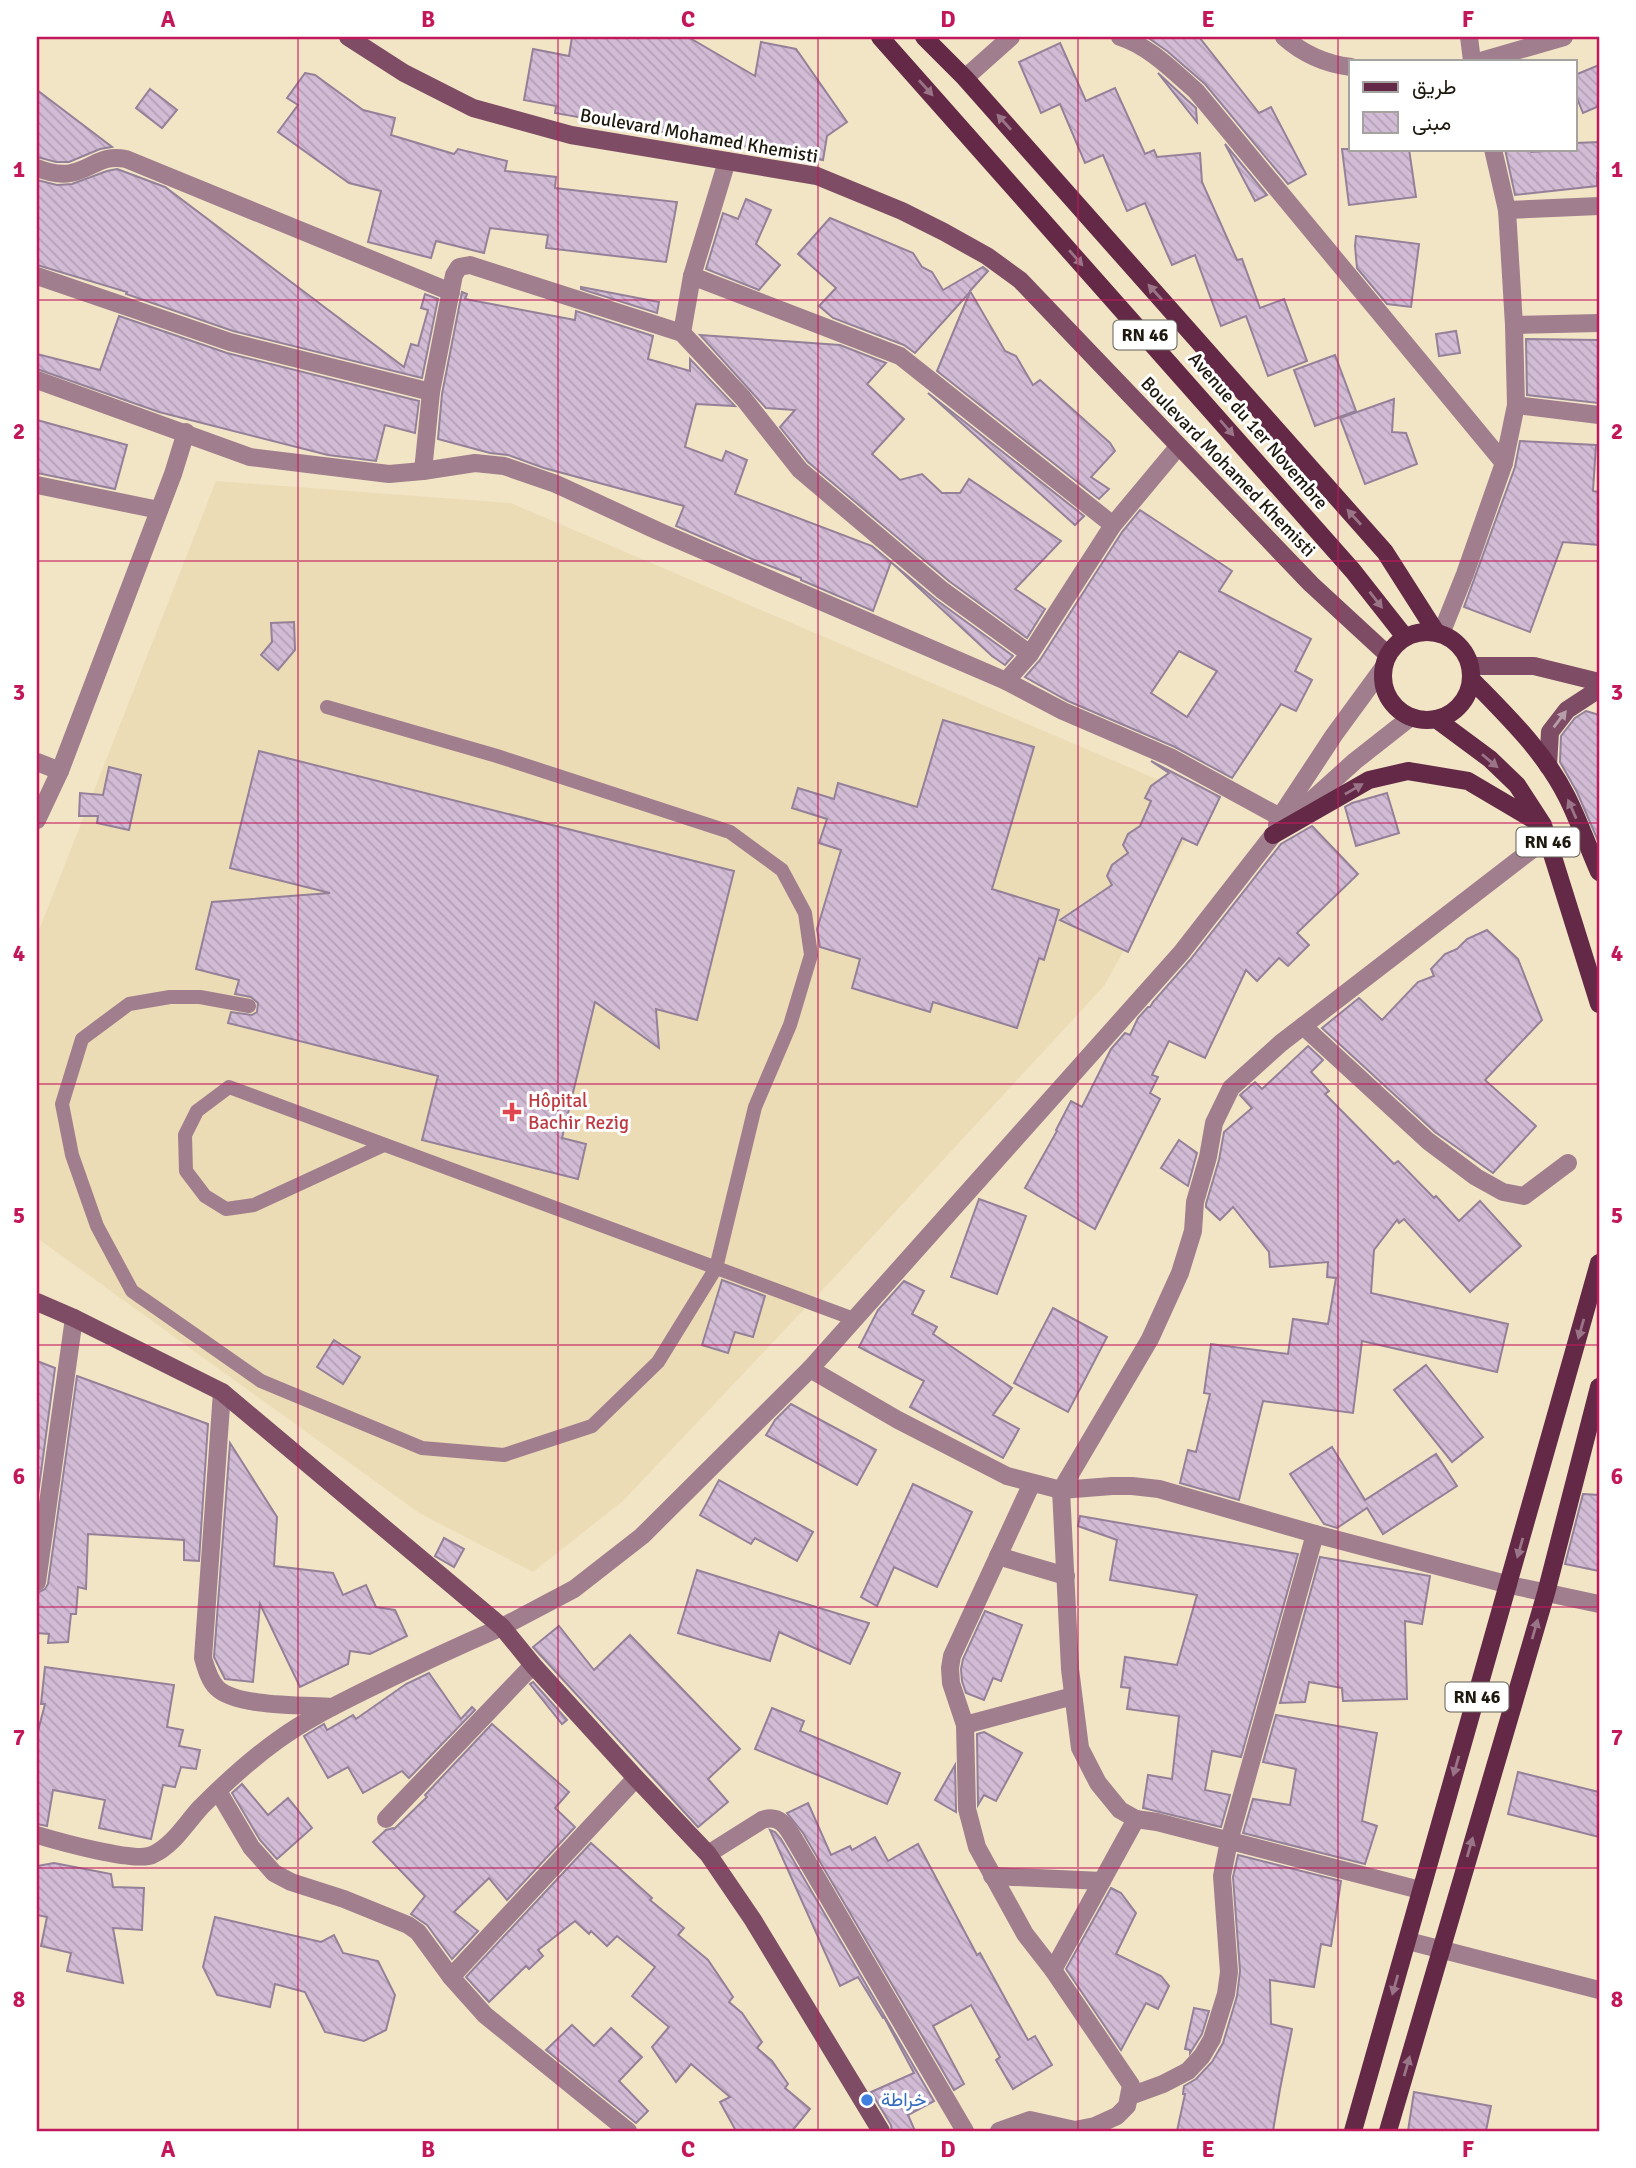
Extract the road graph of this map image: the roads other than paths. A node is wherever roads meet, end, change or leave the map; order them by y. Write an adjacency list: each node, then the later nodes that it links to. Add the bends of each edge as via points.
1 (348, 37): 14 (main road, Boulevard Mohamed Khemisti, via 404,73 473,108 570,135)
2 (880, 37): 36 (main road, Avenue du 1er Novembre / RN 46, one-way to 36, via 1353,571)
3 (924, 37): 12 (main road, Avenue du 1er Novembre / RN 46)
4 (1011, 37): 12 (street)
5 (1120, 37): 30 (street, via 1164,62 1196,91)
6 (1284, 37): 11 (street, via 1296,48)
7 (1469, 37): 9 (street)
8 (1564, 37): 10 (street)
9 (1472, 60)
10 (1484, 60)
11 (1349, 67)
12 (965, 78): 35 (main road, Avenue du 1er Novembre / RN 46, one-way to 12, via 1385,552)
13 (1493, 150): 17 (street)
14 (727, 161): 19 (street); 29 (main road, Boulevard Mohamed Khemisti, via 817,176 902,211 987,256 1020,280)
15 (37, 168): 20 (street, via 68,174 102,159 126,159)
16 (1599, 206): 17 (street)
17 (1507, 210): 22 (street)
18 (37, 275): 25 (street, via 230,342)
19 (692, 276): 23 (street); 34 (street, via 900,356)
20 (451, 292): 23 (street, via 457,268 470,265); 25 (street)
21 (1599, 323): 22 (street)
22 (1514, 325): 26 (street)
23 (682, 334): 37 (street, via 743,398 800,470 942,590)
24 (37, 380): 28 (street)
25 (431, 392): 31 (street)
26 (1516, 405): 27 (street); 30 (street)
27 (1599, 415)
28 (186, 432): 31 (street, via 250,457 389,474); 33 (street)
29 (1178, 447): 34 (street); 38 (main road, Boulevard Mohamed Khemisti)
30 (1504, 463): 35 (street, via 1465,575)
31 (423, 471): 40 (street, via 475,463 503,466 556,484)
32 (37, 485): 33 (street)
33 (159, 510): 48 (street)
34 (1113, 524): 37 (street)
35 (1438, 633): 36 (main road); 39 (main road, via 1460,646)
36 (1405, 637): 38 (main road)
37 (1030, 654): 40 (street)
38 (1385, 661): 44 (main road, via 1386,692 1392,703); 49 (street)
39 (1470, 672): 41 (main road, via 1534,666); 45 (main road, via 1468,692 1460,705); 47 (main road, RN 46)
40 (1006, 681): 49 (street, via 1170,757)
41 (1599, 682)
42 (1599, 689): 47 (main road, one-way to 42, via 1550,733 1567,710)
43 (327, 707): 60 (lane, via 498,756 730,832 782,870 805,913 811,955 790,1025 755,1107)
44 (1411, 717): 45 (main road); 52 (street)
45 (1436, 719): 51 (main road, RN 46, one-way to 51, via 1517,785)
46 (37, 762): 48 (street)
47 (1548, 766): 53 (main road, RN 46, one-way to 47, via 1566,795)
48 (60, 771): 50 (street)
49 (1280, 817): 52 (street)
50 (37, 820)
51 (1545, 832): 52 (main road, one-way to 51, via 1369,780 1408,771 1468,781); 54 (main road, RN 46); 56 (street)
52 (1273, 835): 63 (street, via 1181,953)
53 (1599, 872)
54 (1599, 1004)
55 (249, 1006): 60 (lane, via 200,997 129,1004 82,1039 62,1104 72,1155 97,1226 132,1291 261,1381 422,1448 504,1455 592,1426 658,1362)
56 (1303, 1026): 58 (street, via 1428,1141 1503,1192 1524,1196); 68 (street, via 1231,1088 1214,1123 1195,1202 1194,1231 1180,1273 1150,1339)
57 (384, 1145): 57 (lane, via 229,1087 197,1111 185,1135 186,1171 205,1196 226,1209 254,1205); 60 (lane)
58 (1569, 1163)
59 (1599, 1263): 73 (main road, RN 46, one-way to 73)
60 (716, 1268): 63 (lane)
61 (37, 1302): 62 (main road)
62 (74, 1318): 66 (main road); 72 (street)
63 (853, 1319): 64 (street)
64 (810, 1369): 67 (street, via 1007,1476); 76 (street, via 642,1536 574,1589)
65 (1599, 1387): 74 (main road, RN 46)
66 (222, 1392): 76 (main road); 79 (street, via 203,1658 218,1689 233,1697)
67 (1032, 1483): 68 (street); 70 (street)
68 (1061, 1490): 69 (street, via 1159,1489); 71 (street)
69 (1315, 1534): 73 (street); 86 (street)
70 (998, 1556): 71 (street); 80 (street, via 952,1656 951,1683)
71 (1066, 1576): 78 (street)
72 (37, 1582)
73 (1510, 1585): 74 (street); 90 (main road, RN 46, one-way to 90)
74 (1546, 1593): 75 (street); 92 (main road, RN 46, one-way to 74)
75 (1599, 1604)
76 (502, 1627): 77 (main road); 79 (street)
77 (533, 1665): 81 (main road); 83 (street)
78 (1073, 1696): 80 (street); 84 (street, via 1080,1748 1098,1783 1120,1810)
79 (332, 1707): 82 (street, via 280,1738)
80 (965, 1725): 88 (street, via 967,1809 977,1847)
81 (636, 1778): 87 (main road); 94 (street)
82 (218, 1791): 85 (street, via 149,1857); 94 (street, via 251,1847 274,1873 408,1925)
83 (386, 1819)
84 (1136, 1819): 86 (street); 89 (street)
85 (37, 1835)
86 (1229, 1841): 90 (street); 96 (street, via 1222,1876 1229,1972 1212,2039 1188,2071)
87 (708, 1854): 98 (main road); 99 (street, via 762,1820 780,1821)
88 (992, 1876): 89 (street); 93 (street, via 1025,1934)
89 (1102, 1881): 93 (street)
90 (1420, 1890): 91 (main road, RN 46)
91 (1408, 1941): 92 (street); 101 (main road, RN 46, one-way to 101)
92 (1440, 1948): 95 (street); 102 (main road, RN 46, one-way to 92)
93 (1053, 1969): 96 (street, via 1126,2076)
94 (451, 1977): 97 (street, via 485,2015)
95 (1599, 1990)
96 (1130, 2096): 100 (street, via 1117,2116 1095,2126 1075,2130 1030,2120)
97 (628, 2131)
98 (881, 2131)
99 (965, 2131)
100 (999, 2131)
101 (1353, 2131)
102 (1388, 2131)

